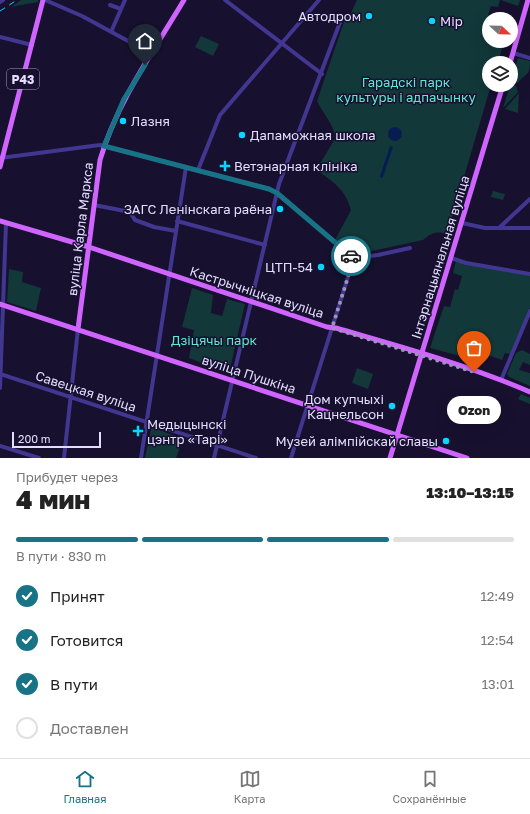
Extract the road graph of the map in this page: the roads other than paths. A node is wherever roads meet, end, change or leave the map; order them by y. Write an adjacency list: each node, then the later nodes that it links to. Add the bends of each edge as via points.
1 (3, 0): 8 (street)
2 (44, 0): 12 (street); 15 (main road, Р43)
3 (125, 0): 10 (street)
4 (184, 0): 17 (main road, вуліца Карла Маркса)
5 (225, 0): 14 (street)
6 (319, 0): 14 (street)
7 (528, 0): 16 (main road)
8 (0, 2)
9 (110, 5): 10 (street)
10 (121, 9): 12 (street)
11 (342, 17): 20 (street)
12 (111, 32): 17 (street)
13 (1, 37): 15 (street)
14 (281, 43): 20 (street); 26 (street, via 220,115)
15 (32, 45): 23 (main road, Р43)
16 (513, 53): 18 (main road); 19 (street)
17 (152, 54): 22 (main road, вуліца Карла Маркса, via 124,99)
18 (512, 56)
19 (530, 58)
20 (322, 74): 27 (street)
21 (501, 92): 34 (main road, Інтэрнацыянальная вуліца)
22 (104, 146): 23 (street); 25 (street); 29 (main road, вуліца Карла Маркса)
23 (1, 158): 24 (main road, Р43)
24 (0, 167)
25 (186, 167): 26 (street); 32 (street)
26 (198, 170): 27 (street)
27 (277, 193): 39 (street); 42 (street)
28 (530, 199): 30 (street)
29 (94, 206): 38 (street, via 130,212 135,220); 40 (main road, вуліца Карла Маркса)
30 (506, 220): 35 (street); 36 (street)
31 (0, 221): 33 (main road, Кастрычніцкая вуліца)
32 (177, 221): 38 (street); 39 (street)
33 (6, 223): 40 (main road, Кастрычніцкая вуліца); 47 (street)
34 (462, 223): 35 (street, via 485,228); 43 (main road, Інтэрнацыянальная вуліца)
35 (500, 227): 36 (street)
36 (508, 227): 37 (street)
37 (530, 228)
38 (176, 231): 44 (street)
39 (265, 245): 46 (street)
40 (88, 247): 44 (main road, Кастрычніцкая вуліца); 50 (main road, вуліца Карла Маркса)
41 (410, 248): 42 (street)
42 (354, 258): 49 (street)
43 (451, 258): 45 (street); 52 (main road, Інтэрнацыянальная вуліца)
44 (169, 274): 46 (main road, Кастрычніцкая вуліца); 51 (street)
45 (530, 274)
46 (251, 301): 49 (main road, Кастрычніцкая вуліца); 54 (street)
47 (2, 305): 50 (main road, вуліца Пушкіна); 53 (street)
48 (530, 311): 55 (street)
49 (332, 328): 52 (main road, Кастрычніцкая вуліца); 59 (street)
50 (78, 329): 51 (main road, вуліца Пушкіна); 58 (street, вуліца Карла Маркса)
51 (156, 355): 54 (main road, вуліца Пушкіна); 60 (street)
52 (422, 355): 55 (main road, Кастрычніцкая вуліца); 61 (main road, Інтэрнацыянальная вуліца)
53 (0, 374): 56 (street); 58 (street, Савецкая вуліца)
54 (233, 380): 59 (main road, вуліца Пушкіна); 62 (street)
55 (501, 380): 57 (main road, Кастрычніцкая вуліца)
56 (0, 388)
57 (530, 392)
58 (71, 396): 60 (street, Савецкая вуліца); 65 (street, вуліца Карла Маркса)
59 (308, 404): 61 (main road, вуліца Пушкіна); 69 (street)
60 (146, 421): 62 (street, Савецкая вуліца); 66 (street)
61 (398, 435): 70 (main road, Інтэрнацыянальная вуліца); 71 (main road, вуліца Пушкіна)
62 (217, 444): 67 (street); 68 (street, Савецкая вуліца)
63 (0, 446): 64 (street)
64 (39, 458)
65 (64, 458)
66 (141, 458)
67 (214, 458)
68 (256, 458)
69 (290, 458)
70 (390, 458)
71 (467, 458)

